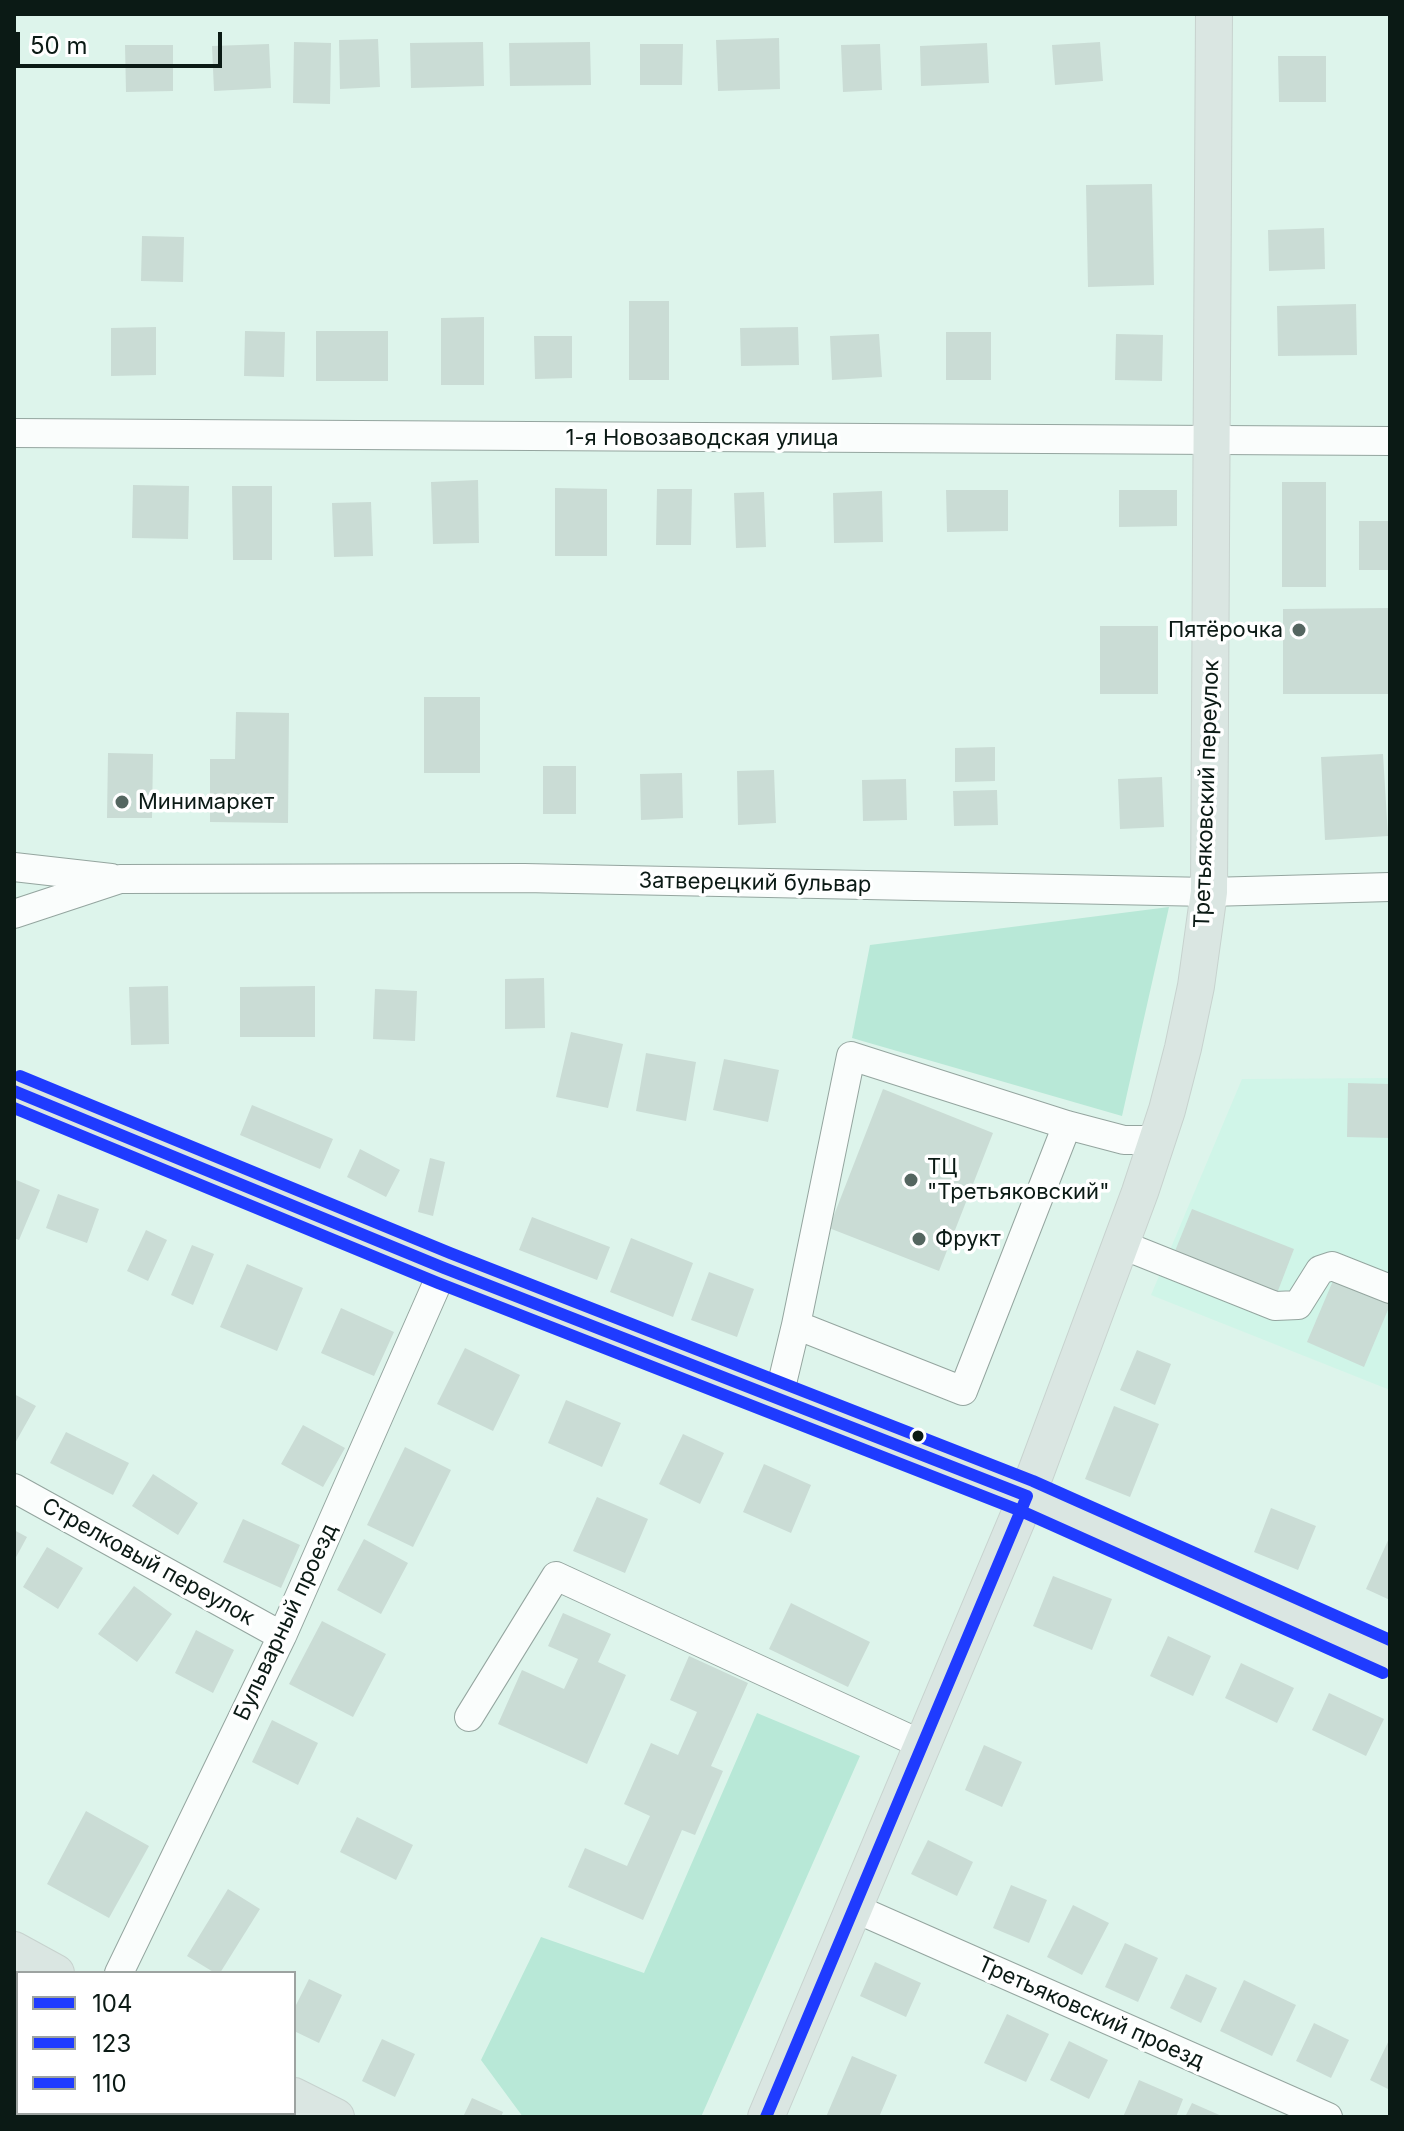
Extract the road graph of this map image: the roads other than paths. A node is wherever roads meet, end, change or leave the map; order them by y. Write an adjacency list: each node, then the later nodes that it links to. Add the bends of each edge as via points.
1 (1214, 14): 3 (main road, Третьяковский переулок)
2 (14, 433): 3 (street, 1-я Новозаводская улица)
3 (1213, 441): 4 (street, 1-я Новозаводская улица); 8 (main road, Третьяковский переулок)
4 (1390, 441)
5 (14, 867): 6 (street, Затверецкий бульвар)
6 (120, 879): 8 (street, Затверецкий бульвар, via 524,878); 9 (street, Затверецкий бульвар)
7 (1390, 887): 8 (street, Затверецкий бульвар)
8 (1209, 892): 12 (main road, Третьяковский переулок, via 1190,1017)
9 (14, 914)
10 (14, 1091): 14 (main road)
11 (1067, 1125): 12 (street, via 1124,1140); 16 (street, via 963,1391); 16 (street, via 851,1056)
12 (1158, 1140): 13 (main road, Третьяковский переулок)
13 (1120, 1244): 15 (street, via 1275,1306 1298,1305 1320,1270 1332,1266); 19 (main road, Третьяковский переулок)
14 (444, 1268): 17 (main road); 20 (street, Бульварный проезд)
15 (1390, 1289)
16 (796, 1325): 17 (street)
17 (778, 1400): 19 (main road)
18 (14, 1488): 20 (street, Стрелковый переулок)
19 (1027, 1496): 21 (main road); 23 (main road, Третьяковский переулок)
20 (282, 1636): 27 (street, Бульварный проезд)
21 (1390, 1658)
22 (469, 1717): 23 (street, via 556,1576)
23 (923, 1745): 24 (main road, Третьяковский переулок)
24 (854, 1908): 30 (main road, Третьяковский переулок); 31 (street, Третьяковский проезд)
25 (14, 1950): 26 (main road)
26 (52, 1971)
27 (120, 1971)
28 (296, 2097): 29 (main road)
29 (336, 2117)
30 (766, 2117)
31 (1328, 2117)

